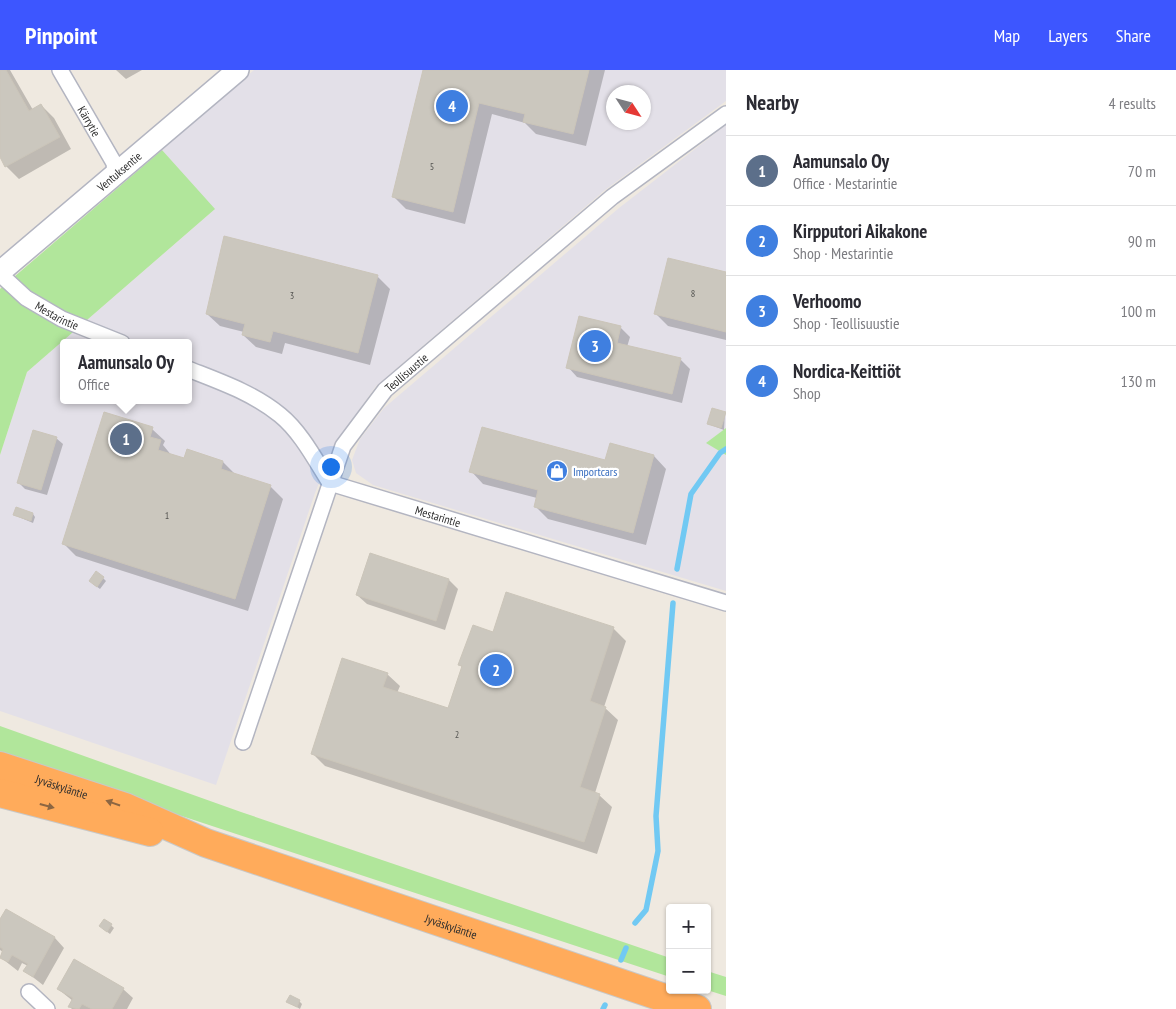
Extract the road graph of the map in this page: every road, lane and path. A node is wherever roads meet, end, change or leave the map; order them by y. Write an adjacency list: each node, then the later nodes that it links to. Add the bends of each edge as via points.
1 (60, 70): 4 (street, Kärrytie, via 114,163)
2 (238, 70): 4 (main road, Ventuksentie)
3 (726, 114): 8 (street, Teollisuustie, via 612,197 385,390 343,446)
4 (116, 173): 5 (main road, Ventuksentie)
5 (0, 273): 6 (street, Mestarintie, via 26,298 62,319)
6 (112, 339)
7 (192, 371): 8 (street, via 248,392 282,416)
8 (330, 483): 9 (street, Mestarintie); 10 (street, Teollisuustie)
9 (726, 603)
10 (243, 742)
11 (0, 766): 13 (highway, Jyväskyläntie, one-way to 11, via 125,808)
12 (0, 793): 13 (highway, Jyväskyläntie, one-way to 13, via 118,825)
13 (206, 843): 16 (highway, Jyväskyläntie)
14 (30, 992): 15 (street)
15 (47, 1009)
16 (697, 1009)

